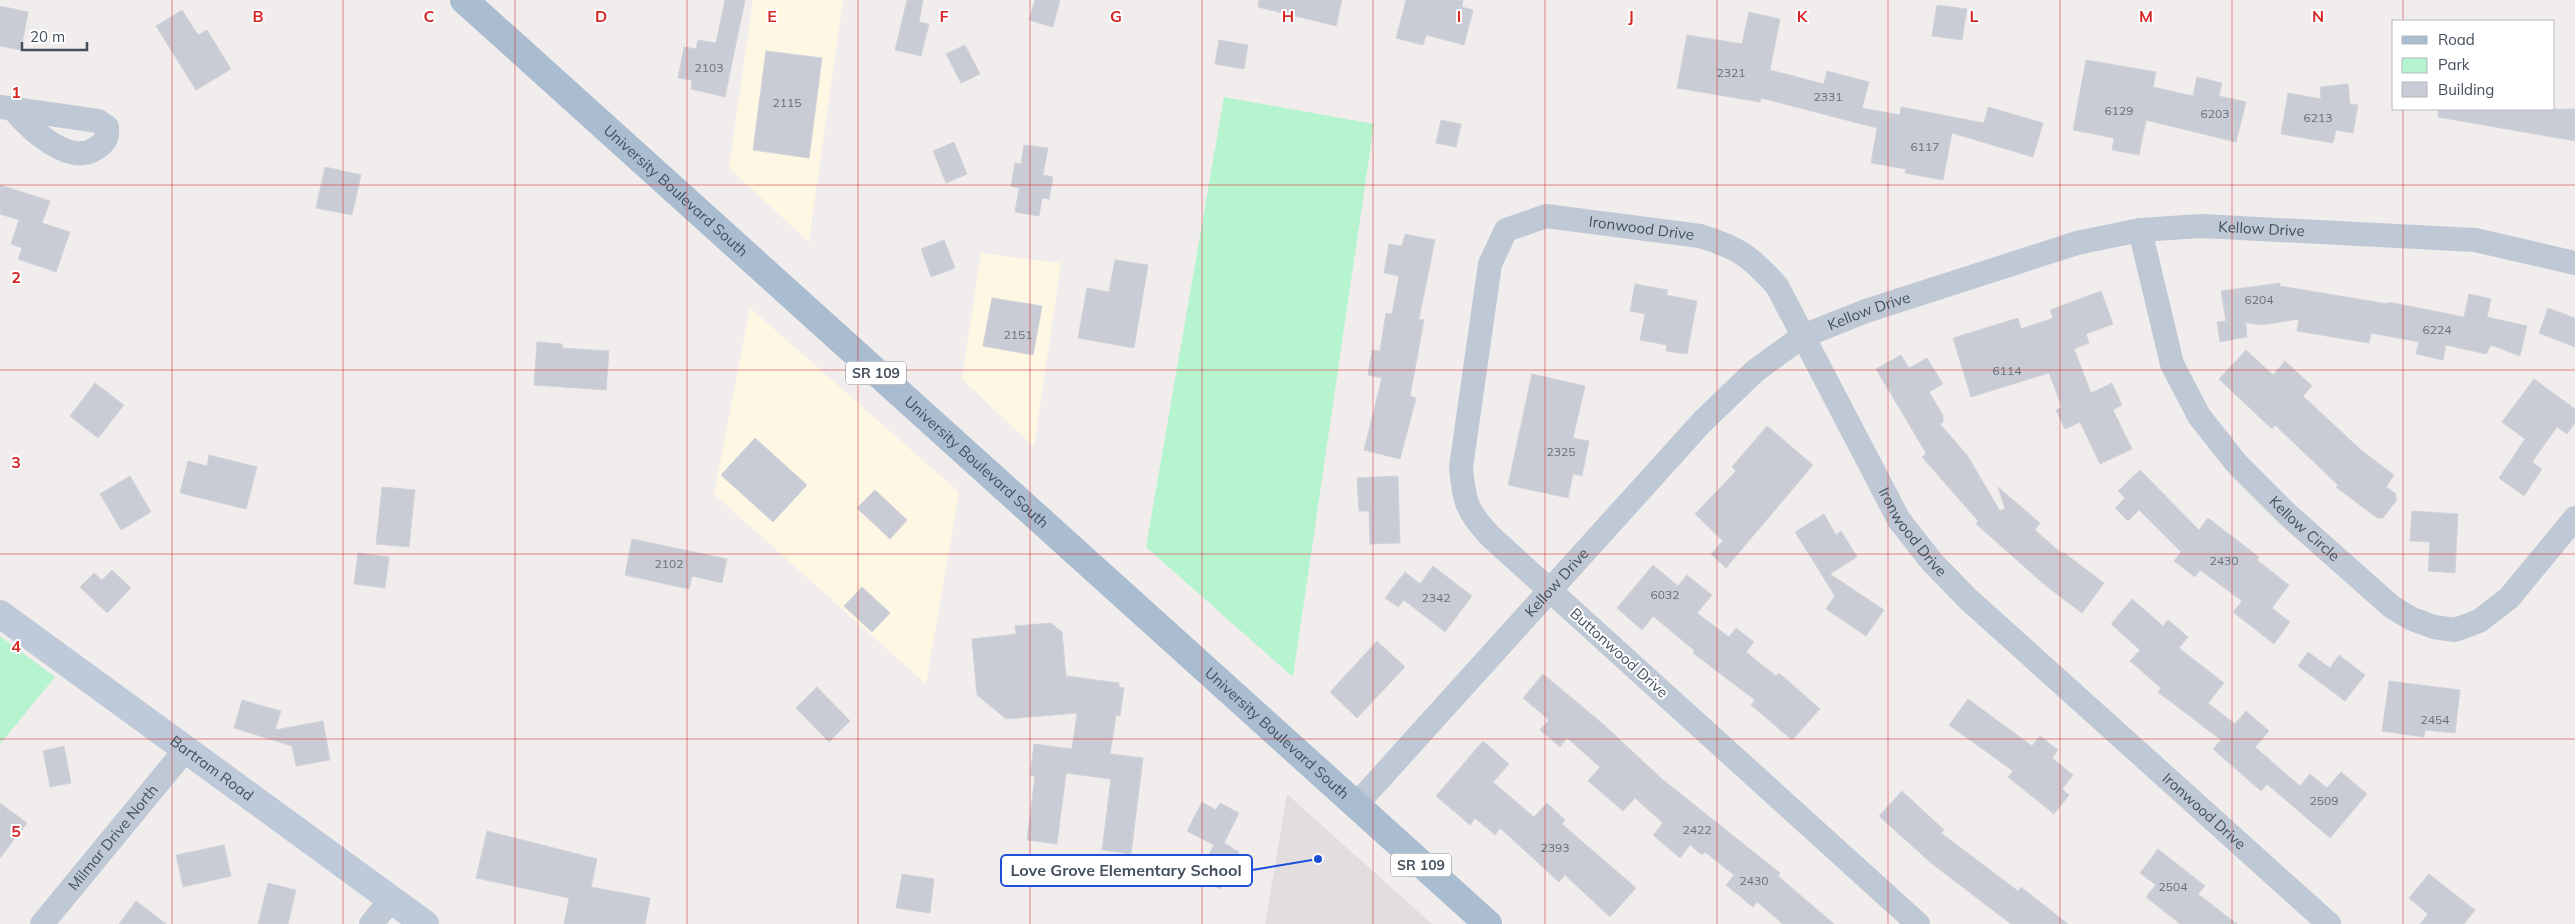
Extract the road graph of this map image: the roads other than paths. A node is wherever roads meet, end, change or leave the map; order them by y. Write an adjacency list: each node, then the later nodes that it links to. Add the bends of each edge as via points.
1 (464, 0): 10 (main road, University Boulevard South / SR 109)
2 (1506, 230): 5 (street, Ironwood Drive, via 1546,216 1700,236 1724,243 1753,259 1777,286); 7 (street, Buttonwood Drive, via 1490,264 1461,467 1463,494 1471,516)
3 (2140, 230): 4 (street, Kellow Drive, via 2201,226 2475,240); 5 (street, Kellow Drive, via 2068,246 1866,311); 6 (street, Kellow Circle, via 2172,364 2199,416 2237,464 2287,514 2392,607 2434,627 2455,630 2479,621 2509,598)
4 (2575, 263)
5 (1803, 336): 7 (street, Kellow Drive, via 1755,371 1702,422); 17 (street, Ironwood Drive, via 1900,520 1932,562 1968,599)
6 (2575, 518)
7 (1551, 591): 10 (street, Kellow Drive); 16 (street, Buttonwood Drive)
8 (0, 614): 9 (street, Bartram Road)
9 (186, 750): 11 (street, Bartram Road); 12 (street, Milmar Drive North)
10 (1355, 806): 15 (main road, University Boulevard South / SR 109)
11 (391, 900): 13 (street); 14 (street, Bartram Road)
12 (42, 924)
13 (372, 924)
14 (425, 924)
15 (1488, 924)
16 (1918, 924)
17 (2329, 924)

